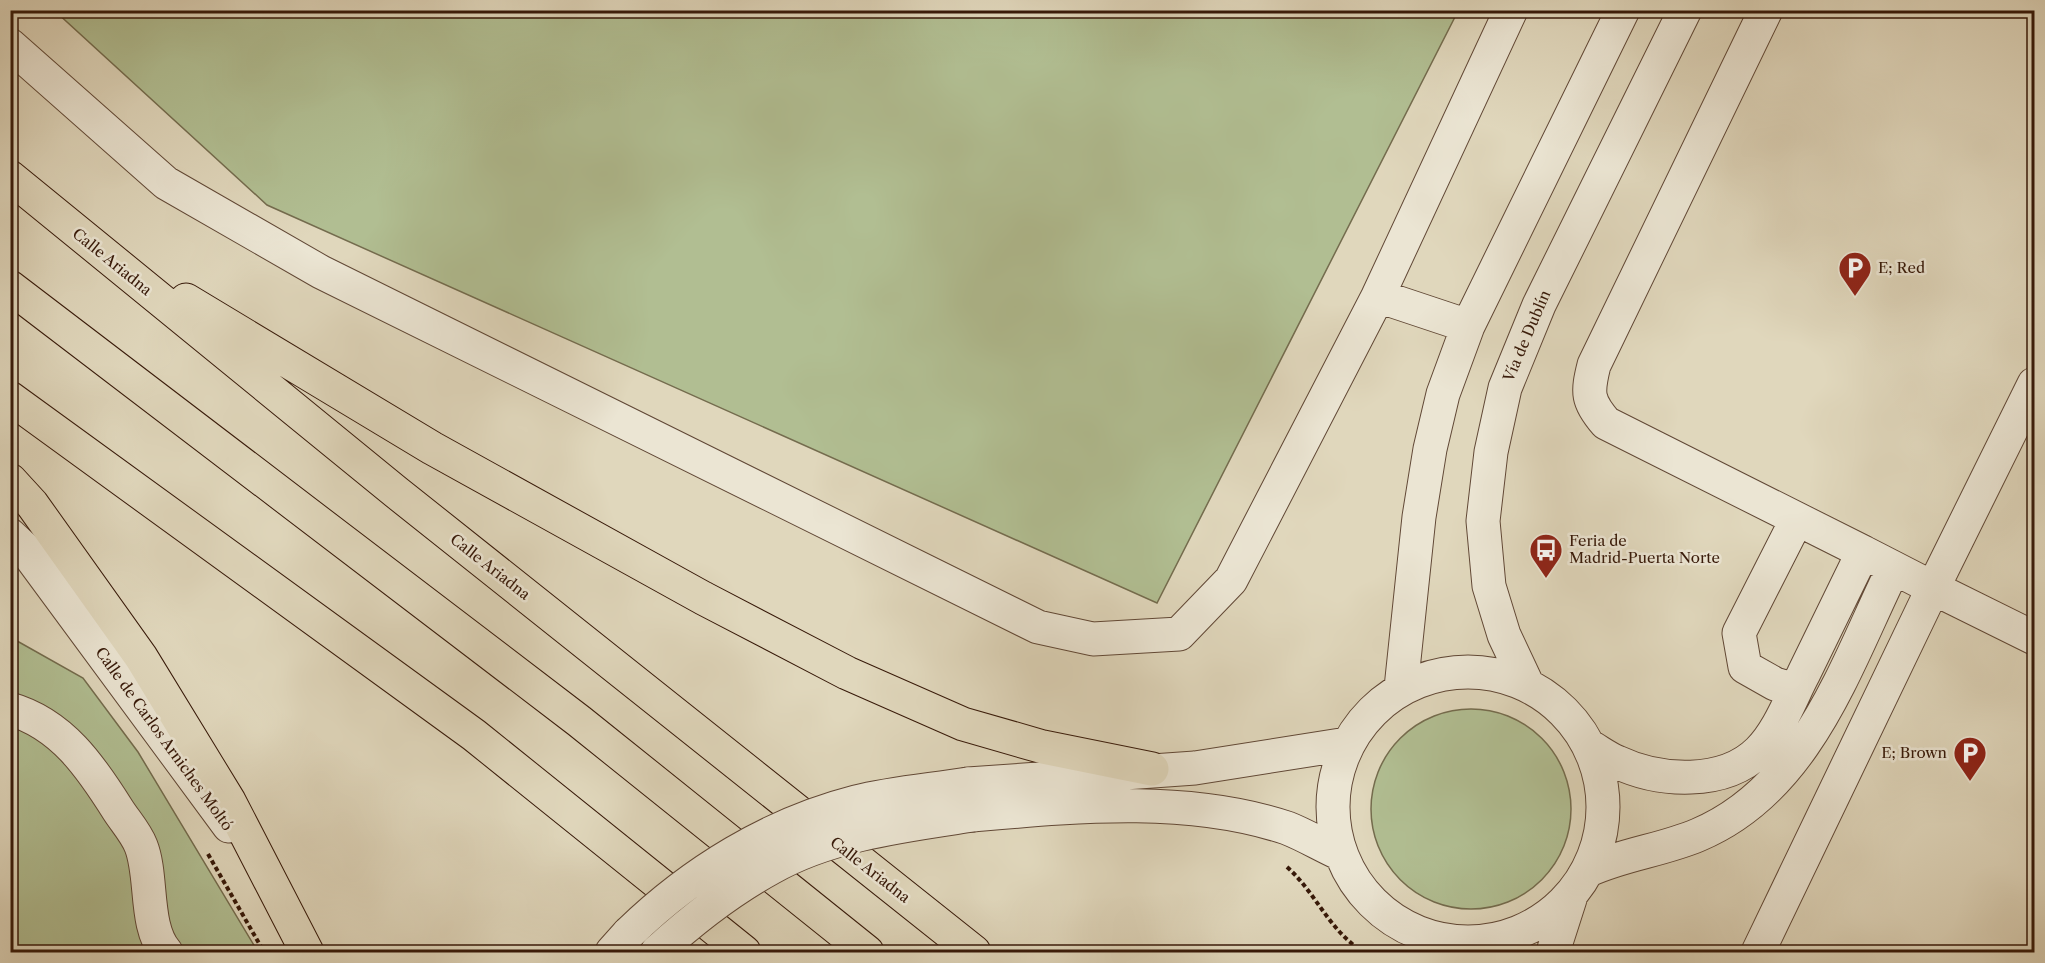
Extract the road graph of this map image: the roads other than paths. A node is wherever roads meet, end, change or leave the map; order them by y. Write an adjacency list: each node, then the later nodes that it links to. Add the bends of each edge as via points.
1 (1511, 10): 9 (street)
2 (1623, 10): 10 (street)
3 (1685, 10): 20 (street, Vía de Dublín, via 1539,305 1505,388 1491,452 1483,521 1489,586 1504,635)
4 (1766, 10): 14 (street, via 1594,365 1588,387 1592,406 1606,423)
5 (10, 45): 9 (street, via 166,183 321,272 1038,627 1093,639 1179,634 1231,580)
6 (10, 177): 7 (highway, Calle Ariadna)
7 (82, 237): 26 (highway, via 432,448 847,673 963,724 1043,747); 37 (highway, Calle Ariadna)
8 (10, 286): 36 (highway, via 579,721)
9 (1378, 296): 10 (street)
10 (1468, 326): 21 (street, via 1443,394 1430,449 1409,592)
11 (2034, 384): 18 (street)
12 (10, 398): 35 (highway, via 474,735)
13 (10, 480): 33 (highway, via 32,504 141,657 229,801)
14 (1797, 519): 16 (street); 22 (street, via 1739,633 1745,667)
15 (10, 535): 33 (street, Calle de Carlos Arniches Moltó, via 24,548 222,816)
16 (1863, 552): 17 (street); 22 (street)
17 (1893, 568): 18 (street); 29 (street, via 1814,731 1786,771 1745,807 1698,835 1613,859)
18 (1933, 588): 19 (street); 39 (street)
19 (2034, 638)
20 (1527, 684): 21 (street, via 1496,674 1464,671 1431,676); 25 (street, via 1552,700 1573,721)
21 (1401, 688): 24 (street, via 1373,710)
22 (1795, 690): 25 (street, via 1782,718 1759,751 1716,776 1639,771)
23 (10, 709): 32 (street, via 31,715 64,738 98,779 141,846 151,910 161,947)
24 (1347, 744): 26 (street, via 1234,763); 28 (street, via 1335,780 1332,817)
25 (1589, 746): 29 (street, via 1600,776 1604,808 1601,840)
26 (1152, 769): 27 (street)
27 (971, 800): 28 (street, via 1193,809 1288,829); 31 (street, bridge, via 856,802 751,843 689,881); 34 (street, bridge, via 772,867 726,896)
28 (1341, 854): 30 (street, via 1361,890 1390,919 1428,937 1468,943 1503,940 1552,916)
29 (1589, 870): 30 (street)
30 (1571, 897): 38 (street)
31 (621, 943)
32 (166, 952)
33 (306, 952)
34 (657, 952)
35 (744, 952)
36 (867, 952)
37 (974, 952)
38 (1553, 952)
39 (1758, 952)

